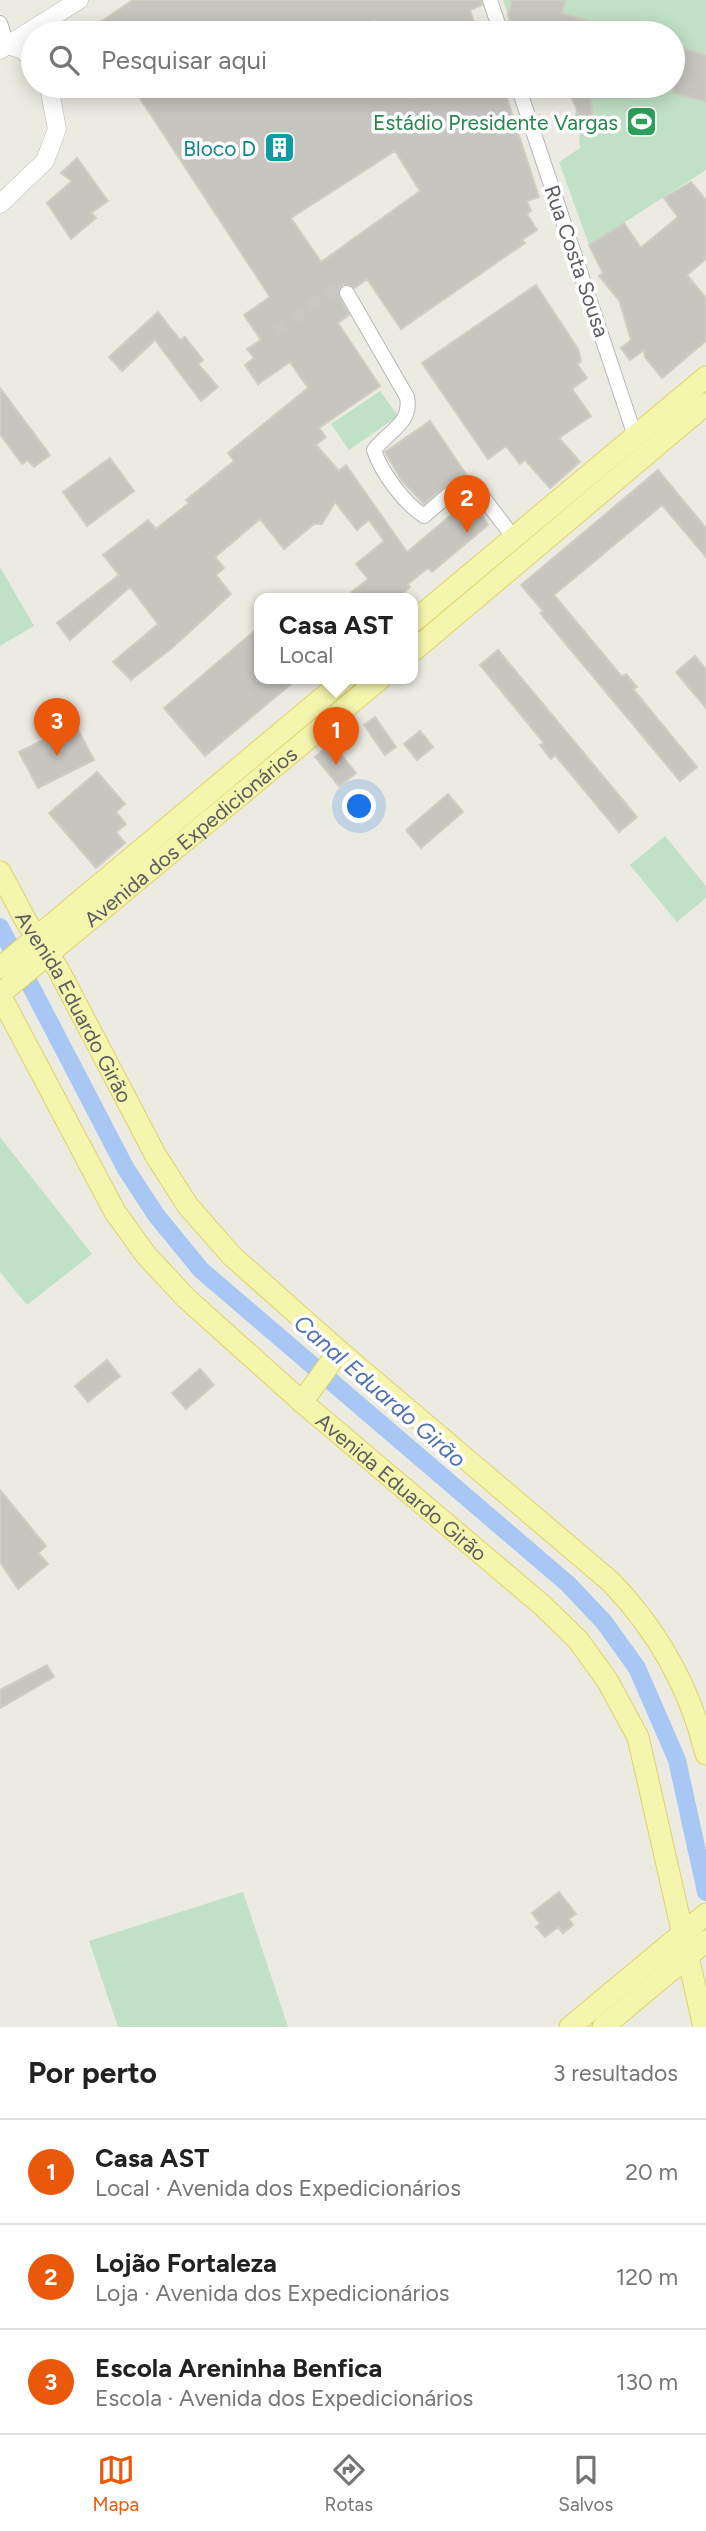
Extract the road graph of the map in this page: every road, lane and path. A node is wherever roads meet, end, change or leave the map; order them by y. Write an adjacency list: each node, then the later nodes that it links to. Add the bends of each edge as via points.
1 (79, 0): 3 (street)
2 (490, 0): 4 (street)
3 (57, 21)
4 (497, 21)
5 (0, 23): 7 (street)
6 (21, 39): 7 (street)
7 (3, 47): 8 (street)
8 (21, 50)
9 (51, 98): 11 (street, via 57,129 45,161)
10 (522, 98): 15 (street, Rua Costa Sousa)
11 (0, 205)
12 (347, 293): 16 (street, via 407,397 409,410 403,422 374,450 378,463 424,516 454,490 467,484 475,487)
13 (706, 377): 15 (main road)
14 (706, 404): 18 (main road)
15 (635, 436): 16 (main road)
16 (514, 538): 17 (main road)
17 (418, 618)
18 (418, 647)
19 (339, 684): 24 (main road, Avenida dos Expedicionários)
20 (340, 684): 22 (main road)
21 (374, 684): 22 (main road, Avenida dos Expedicionários)
22 (348, 706): 24 (main road, Avenida dos Expedicionários)
23 (0, 872): 24 (main road, Avenida Eduardo Girão)
24 (36, 950): 25 (main road, Avenida dos Expedicionários); 26 (main road, Avenida Eduardo Girão, via 188,1206 232,1256)
25 (4, 980): 27 (main road, Avenida Eduardo Girão, via 115,1212 146,1255 177,1290)
26 (336, 1355): 27 (main road); 28 (main road, Avenida Eduardo Girão, via 574,1549 634,1606 669,1657 698,1721)
27 (305, 1397): 29 (main road, Avenida Eduardo Girão, via 578,1640 607,1680 638,1737)
28 (706, 1754)
29 (696, 1935): 30 (main road); 31 (main road); 32 (main road, Avenida Eduardo Girão)
30 (570, 2027)
31 (603, 2027)
32 (704, 2027)

